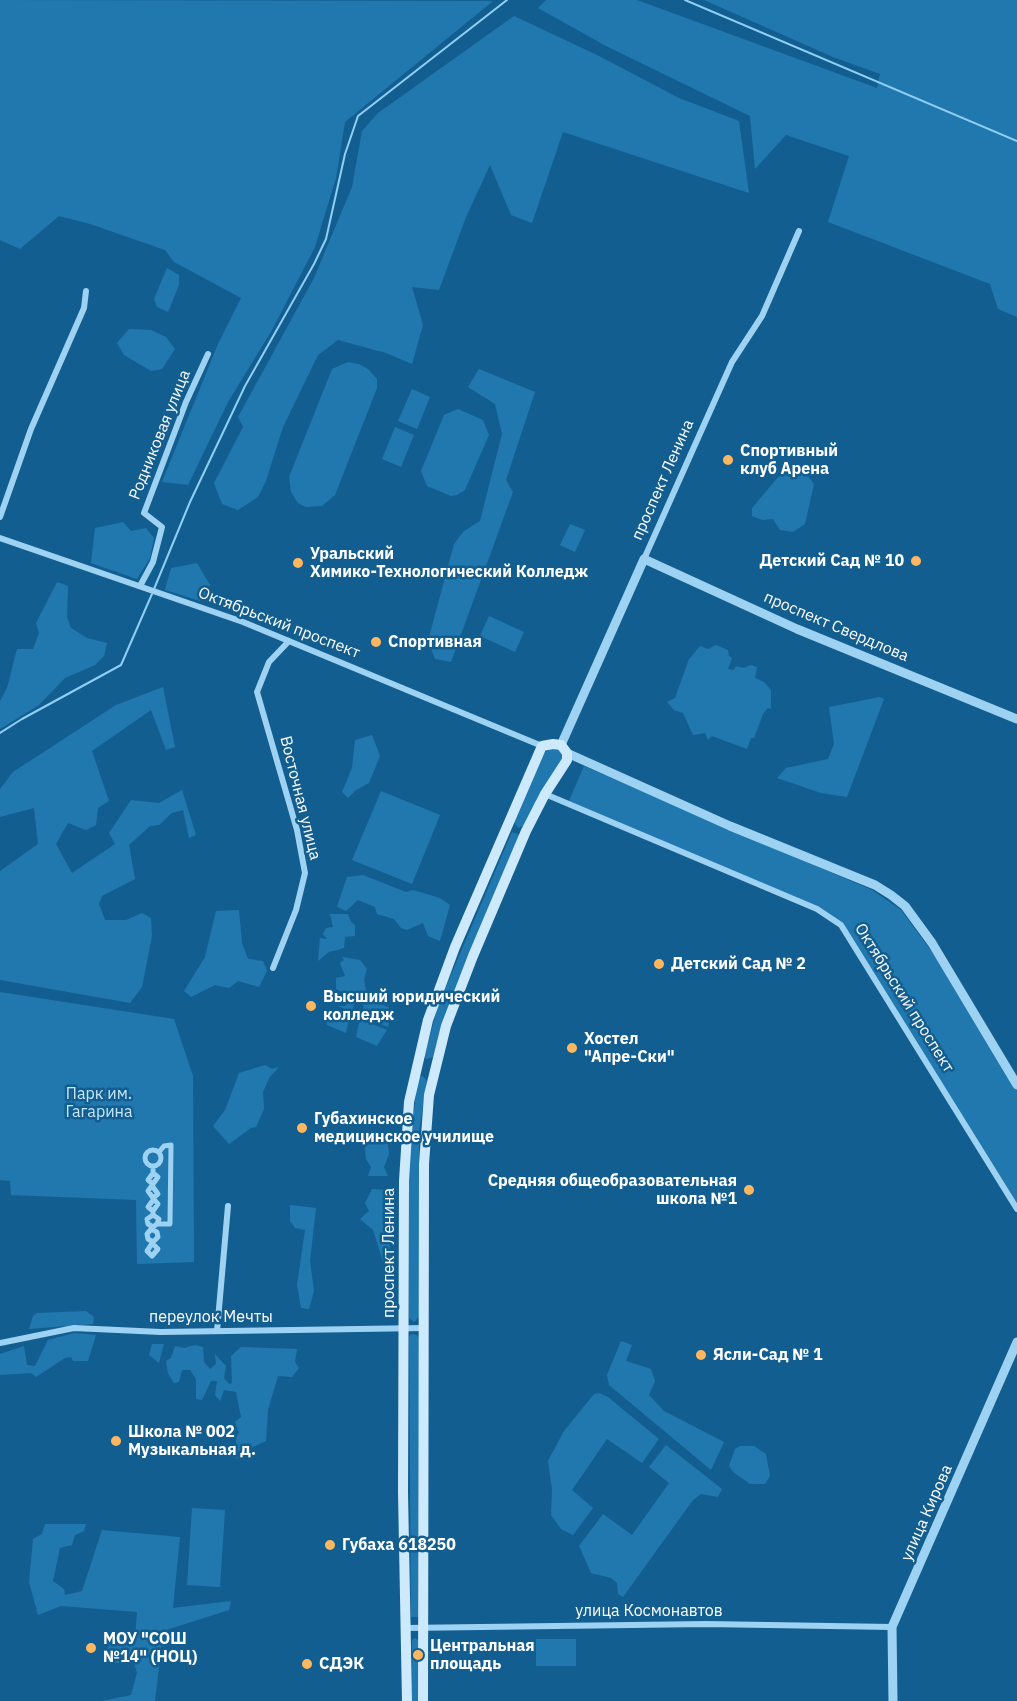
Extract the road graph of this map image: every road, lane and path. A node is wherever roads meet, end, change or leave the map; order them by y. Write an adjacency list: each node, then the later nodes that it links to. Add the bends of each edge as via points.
1 (799, 231): 6 (street, проспект Ленина, via 762,316 732,362)
2 (86, 291): 4 (street, via 84,308 31,429)
3 (208, 354): 7 (street, Родниковая улица, via 144,513 162,527 153,562)
4 (0, 517)
5 (0, 538): 7 (street, Октябрьский проспект)
6 (644, 559): 9 (street, проспект Свердлова, via 797,629); 11 (street, проспект Ленина)
7 (140, 586): 8 (street, Октябрьский проспект)
8 (289, 641): 10 (street, Октябрьский проспект); 15 (street, Восточная улица, via 269,662 257,692 297,830 305,873 296,910)
9 (1017, 719)
10 (542, 746): 11 (main road); 13 (main road, проспект Ленина)
11 (564, 749): 12 (main road, проспект Ленина, via 567,760); 18 (street, via 891,895 905,906 932,943)
12 (545, 794): 14 (main road, проспект Ленина); 22 (street, Октябрьский проспект, via 817,909 841,925)
13 (509, 824): 14 (main road, via 517,831); 16 (main road, проспект Ленина, via 455,947 428,1020)
14 (526, 831): 17 (main road, проспект Ленина, via 446,1026)
15 (273, 968)
16 (416, 1067): 17 (street); 27 (main road, проспект Ленина, via 405,1151)
17 (434, 1073): 26 (main road, проспект Ленина, via 425,1130)
18 (1017, 1085)
19 (159, 1152): 20 (street, via 161,1161); 20 (street, via 150,1150 146,1155); 24 (street, via 171,1145 170,1224)
20 (153, 1170): 23 (street, via 148,1178 153,1186 148,1191 153,1199 148,1204)
21 (228, 1206): 28 (street)
22 (1017, 1209)
23 (153, 1213): 24 (street, via 159,1219); 24 (street, via 147,1219)
24 (154, 1227): 25 (street, via 147,1234 153,1243 147,1249)
25 (153, 1264)
26 (424, 1328): 27 (street, переулок Мечты); 33 (main road, проспект Ленина)
27 (404, 1330): 28 (street, переулок Мечты); 32 (main road, проспект Ленина)
28 (217, 1331): 30 (street, переулок Мечты, via 74,1328)
29 (1017, 1342): 31 (street, улица Кирова)
30 (0, 1343)
31 (892, 1627): 33 (street, улица Космонавтов, via 706,1623); 36 (street, улица Кирова)
32 (406, 1628): 33 (street, улица Космонавтов); 34 (main road, проспект Ленина)
33 (423, 1628): 35 (main road, проспект Ленина)
34 (407, 1701)
35 (423, 1701)
36 (892, 1701)

